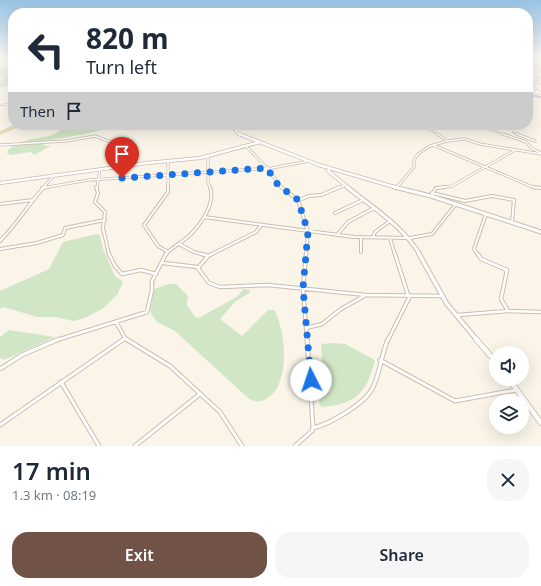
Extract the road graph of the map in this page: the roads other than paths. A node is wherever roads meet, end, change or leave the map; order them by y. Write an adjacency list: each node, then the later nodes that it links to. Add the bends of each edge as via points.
1 (234, 130): 9 (street, via 237,134)
2 (432, 130): 7 (street)
3 (494, 130): 6 (street)
4 (513, 132): 5 (street)
5 (526, 136): 6 (street); 8 (street)
6 (520, 139): 14 (street)
7 (448, 141): 10 (street); 13 (street, via 464,139)
8 (535, 141)
9 (262, 142): 12 (street); 17 (street)
10 (432, 144): 19 (street); 30 (street, via 417,154 414,167)
11 (0, 145): 18 (street, via 66,141 95,136 125,148)
12 (246, 146): 15 (street); 20 (street)
13 (516, 149): 14 (street); 19 (street)
14 (541, 154)
15 (208, 156): 16 (street); 23 (street)
16 (168, 161): 18 (street); 24 (street)
17 (309, 161): 20 (street); 21 (street)
18 (127, 166): 22 (street)
19 (485, 167): 31 (street); 32 (street, via 452,186 436,188)
20 (267, 168): 23 (street); 34 (street, via 278,185)
21 (330, 169): 28 (street, via 329,172); 30 (street)
22 (100, 170): 25 (street); 26 (street)
23 (208, 171): 24 (street); 41 (street, via 212,193)
24 (167, 174): 26 (street); 56 (street, via 168,193 144,225 158,246)
25 (54, 175): 27 (street); 29 (street)
26 (99, 180): 29 (street); 42 (street, via 95,202 105,211)
27 (0, 184)
28 (345, 185): 34 (street, via 321,195); 35 (street)
29 (42, 188): 33 (street)
30 (396, 188): 32 (street)
31 (541, 188)
32 (432, 194): 37 (street); 44 (street, via 465,201 492,196 514,200 516,202)
33 (33, 200): 36 (street); 53 (street, via 15,226)
34 (298, 200): 46 (street)
35 (364, 200): 38 (street); 39 (street)
36 (0, 204)
37 (456, 204): 40 (street); 52 (street, via 432,234)
38 (374, 208): 43 (street); 48 (street, via 352,220 340,229)
39 (335, 213)
40 (486, 214): 44 (street); 66 (street, via 474,248 481,258 507,270 501,299)
41 (204, 217): 45 (street); 54 (street)
42 (104, 220): 55 (street, via 65,228 63,235 39,243); 61 (street, via 108,251 120,274 143,270)
43 (390, 221): 50 (street, via 375,232); 52 (street)
44 (512, 222): 47 (street)
45 (261, 225): 46 (street); 58 (street, via 255,232)
46 (308, 232): 48 (street); 62 (street)
47 (541, 232)
48 (337, 235): 49 (street)
49 (362, 238): 50 (street); 57 (street)
50 (373, 238): 51 (street)
51 (390, 238): 52 (street); 64 (street)
52 (408, 238): 65 (street, via 420,254)
53 (0, 241)
54 (179, 244): 56 (street); 58 (street)
55 (0, 249)
56 (168, 252): 59 (street)
57 (361, 252)
58 (208, 256): 60 (street)
59 (162, 264): 60 (street); 61 (street)
60 (198, 268): 62 (street, via 208,282 220,286 266,285)
61 (156, 274): 69 (street, via 152,281 147,312)
62 (303, 288): 63 (street); 70 (street)
63 (366, 296): 64 (street); 70 (street, via 341,309 322,324)
64 (410, 296): 65 (street); 73 (street)
65 (442, 296): 68 (street)
66 (508, 311): 67 (street); 68 (street)
67 (541, 312)
68 (458, 315): 72 (street)
69 (116, 322): 71 (street); 74 (street, via 66,336 22,355)
70 (306, 328): 81 (street)
71 (125, 338): 75 (street); 78 (street, via 170,366)
72 (489, 353)
73 (380, 360): 77 (street, via 455,401); 81 (street, via 372,389 366,396 323,426)
74 (0, 369)
75 (61, 382): 80 (street); 82 (street)
76 (514, 386): 77 (street)
77 (517, 390): 79 (street)
78 (200, 394): 83 (street); 84 (street, via 220,412)
79 (541, 423)
80 (0, 425)
81 (313, 428): 85 (street)
82 (99, 446)
83 (136, 446)
84 (242, 446)
85 (295, 446)

